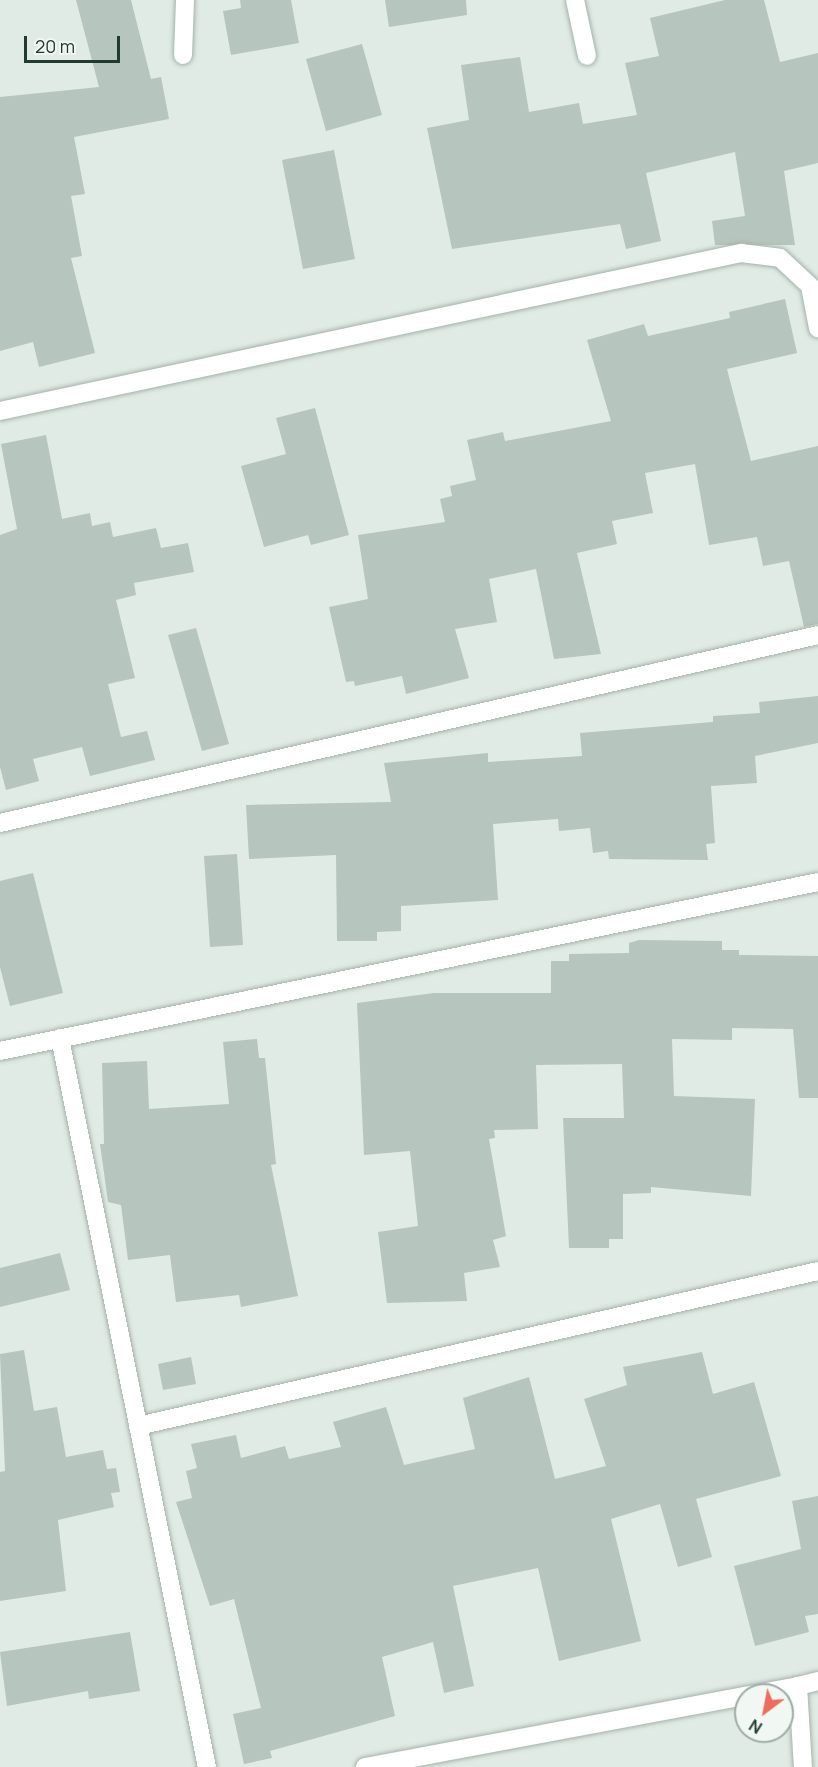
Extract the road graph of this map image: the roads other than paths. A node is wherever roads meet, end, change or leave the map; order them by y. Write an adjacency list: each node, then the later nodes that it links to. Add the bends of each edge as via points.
1 (185, 0): 3 (street)
2 (575, 0): 4 (street)
3 (183, 55)
4 (587, 56)
5 (818, 328): 6 (street, via 810,286 780,258 741,253)
6 (0, 411)
7 (818, 635): 8 (street)
8 (0, 823)
9 (818, 882): 10 (street)
10 (60, 1038): 11 (street); 13 (street)
11 (0, 1051)
12 (818, 1271): 13 (street)
13 (138, 1426): 18 (street)
14 (818, 1681): 15 (street)
15 (798, 1686): 16 (street); 20 (street)
16 (794, 1687)
17 (734, 1698): 19 (street)
18 (207, 1767)
19 (365, 1767)
20 (803, 1767)

